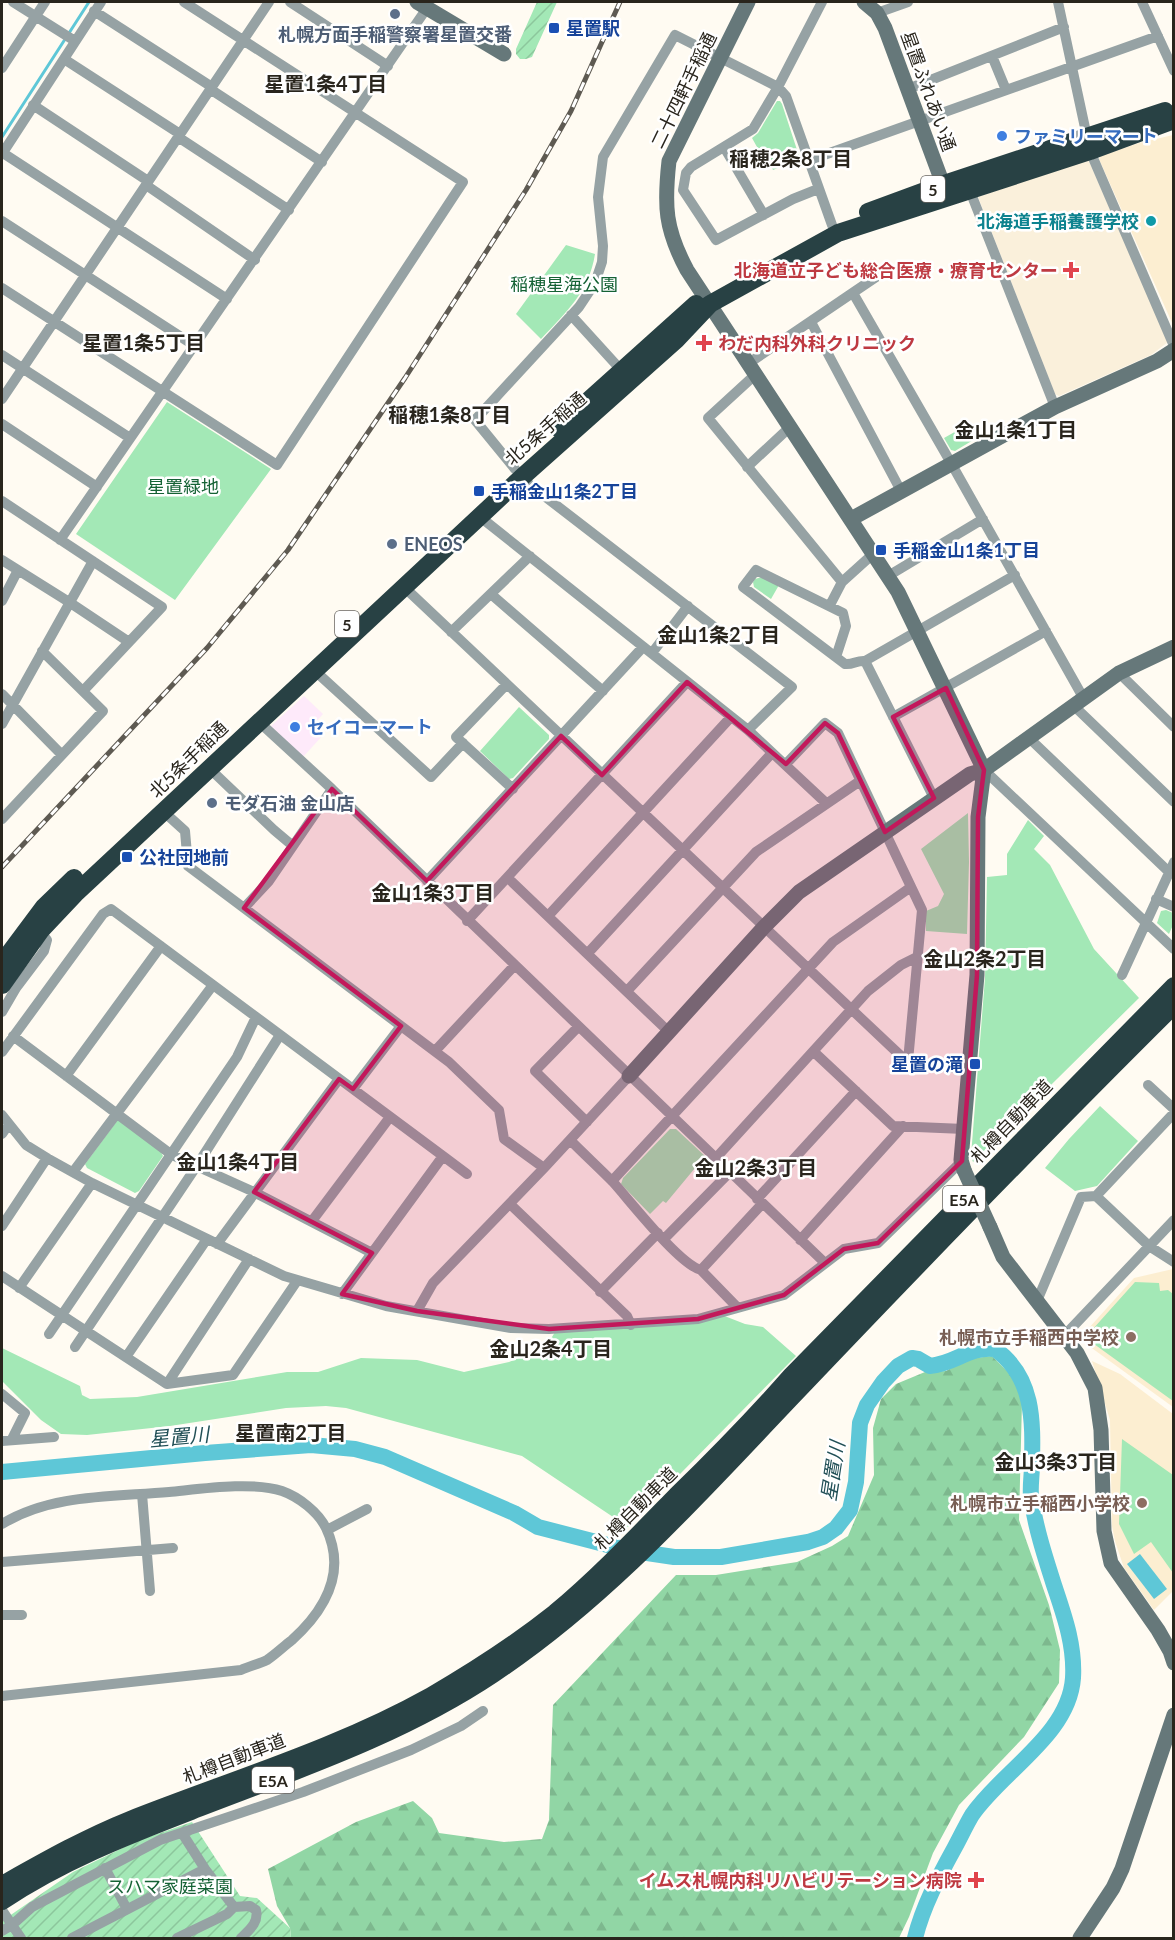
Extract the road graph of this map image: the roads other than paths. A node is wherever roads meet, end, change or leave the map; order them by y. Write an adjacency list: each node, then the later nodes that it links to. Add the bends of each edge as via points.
1 (13, 2): 16 (street)
2 (45, 2): 16 (street)
3 (101, 2): 14 (street)
4 (184, 2): 20 (street)
5 (269, 2): 20 (street)
6 (290, 2): 26 (street)
7 (748, 2): 24 (street, 二十四軒手稲通)
8 (822, 2): 30 (street)
9 (864, 2): 15 (street, 星置ふれあい通)
10 (908, 2): 15 (street)
11 (1058, 2): 17 (street)
12 (1142, 2): 18 (street)
13 (422, 5): 21 (street); 26 (street)
14 (94, 11): 19 (street); 31 (street)
15 (877, 13): 32 (street, 星置ふれあい通)
16 (35, 16): 19 (street); 22 (street)
17 (1064, 27): 23 (street); 27 (street)
18 (1158, 36): 27 (street); 29 (street)
19 (70, 38): 25 (street)
20 (243, 40): 31 (street); 36 (street)
21 (504, 54)
22 (5, 55): 28 (street)
23 (992, 56): 32 (street); 33 (street)
24 (720, 57): 30 (street); 60 (street, 二十四軒手稲通, via 669,160 666,190 666,219 676,250); 61 (street, via 675,35 609,146 603,157 598,197 602,262 595,283)
25 (64, 59): 34 (street); 39 (street)
26 (388, 66): 36 (street)
27 (1073, 66): 33 (street); 40 (street)
28 (2, 68)
29 (1173, 71)
30 (778, 87): 41 (street, via 753,129); 43 (street, via 786,96)
31 (211, 88): 39 (street); 44 (street)
32 (908, 89): 37 (street, 星置ふれあい通)
33 (1006, 90): 37 (street)
34 (33, 105): 42 (street); 45 (street)
35 (1173, 108): 40 (highway, 北5条手稲通 / 5)
36 (356, 112): 44 (street); 70 (street, via 464,182 277,465)
37 (920, 120): 43 (street); 47 (street, 星置ふれあい通)
38 (1173, 120): 40 (highway, 北5条手稲通 / 5)
39 (179, 136): 45 (street); 49 (street)
40 (1088, 145): 47 (highway, 北5条手稲通 / 5); 48 (highway, 北5条手稲通 / 5); 65 (street)
41 (724, 147): 50 (street); 50 (street, via 691,167 683,190 716,240)
42 (2, 154): 53 (street)
43 (810, 160): 46 (street)
44 (322, 162): 49 (street)
45 (147, 183): 53 (street); 54 (street)
46 (818, 189): 50 (street); 52 (street)
47 (946, 191): 48 (highway, 北5条手稲通 / 5); 52 (highway, 北5条手稲通 / 5); 60 (highway, 北5条手稲通 / 5, via 838,233)
48 (970, 191): 72 (street)
49 (289, 210): 54 (street)
50 (764, 214)
51 (2, 221): 55 (street)
52 (832, 225): 60 (highway, 北5条手稲通 / 5, via 771,256)
53 (117, 227): 55 (street); 59 (street)
54 (255, 260): 59 (street)
55 (85, 274): 62 (street); 64 (street)
56 (876, 277): 58 (street)
57 (2, 288): 62 (street)
58 (853, 293): 63 (street); 76 (street)
59 (227, 299): 64 (street)
60 (707, 300): 68 (street, 二十四軒手稲通); 69 (highway, 北5条手稲通 / 5); 78 (highway, 北5条手稲通 / 5, via 676,340)
61 (572, 315): 69 (street); 78 (street, via 475,420)
62 (54, 321): 67 (street); 70 (street)
63 (811, 322): 68 (street); 80 (street)
64 (195, 346): 70 (street)
65 (1173, 348): 72 (street, via 1157,361)
66 (2, 355): 67 (street)
67 (22, 368): 71 (street); 75 (street)
68 (753, 369): 74 (street, 二十四軒手稲通); 77 (street, via 708,418)
69 (621, 370): 78 (highway, 北5条手稲通 / 5)
70 (163, 392): 75 (street)
71 (2, 399)
72 (1055, 407): 76 (street)
73 (2, 424): 79 (street)
74 (790, 427): 77 (street); 83 (street, 二十四軒手稲通)
75 (130, 438): 79 (street)
76 (951, 463): 80 (street); 84 (street)
77 (747, 467): 93 (street)
78 (518, 473): 82 (highway, 北5条手稲通 / 5); 99 (street); 157 (highway, 北5条手稲通 / 5, via 66,886)
79 (97, 487): 85 (street)
80 (901, 491): 83 (street)
81 (2, 501): 85 (street)
82 (479, 516): 87 (street); 94 (highway, 北5条手稲通 / 5)
83 (851, 519): 86 (street, 二十四軒手稲通)
84 (983, 519): 91 (street); 92 (street)
85 (60, 540): 89 (street)
86 (873, 554): 92 (street, 二十四軒手稲通); 93 (street)
87 (530, 556): 95 (street); 105 (street)
88 (2, 560): 90 (street)
89 (93, 561): 97 (street); 103 (street, via 162,607)
90 (18, 570): 96 (street); 97 (street)
91 (1015, 575): 100 (street); 102 (street)
92 (888, 576): 102 (street, 二十四軒手稲通)
93 (842, 582): 98 (street)
94 (403, 586): 101 (street); 109 (highway, 北5条手稲通 / 5)
95 (492, 595): 101 (street); 115 (street)
96 (2, 601)
97 (69, 602): 103 (street); 106 (street)
98 (830, 604): 107 (street, via 846,619); 107 (street, via 756,570 743,587)
99 (688, 606): 105 (street); 124 (street, via 792,687)
100 (1046, 631): 113 (street); 117 (street)
101 (452, 632): 112 (street)
102 (918, 632): 108 (street); 113 (street, 二十四軒手稲通)
103 (129, 642): 114 (street)
104 (1173, 648): 110 (street)
105 (647, 650): 111 (street); 115 (street)
106 (42, 651): 114 (street); 118 (street)
107 (836, 657): 108 (street, via 852,665)
108 (865, 661): 120 (street)
109 (314, 670): 121 (highway, 北5条手稲通 / 5); 127 (street, via 430,777)
110 (1119, 673): 117 (street); 123 (street)
111 (687, 682): 119 (street); 133 (street)
112 (507, 684): 125 (street); 127 (street, via 456,737)
113 (946, 688): 120 (street); 132 (street, 二十四軒手稲通)
114 (83, 691): 129 (street, via 103,711)
115 (603, 691): 125 (street)
116 (2, 694): 118 (street)
117 (1079, 702): 126 (street); 138 (street)
118 (12, 704): 122 (street); 129 (street)
119 (731, 717): 124 (street); 141 (street)
120 (893, 717): 137 (street)
121 (258, 722): 131 (highway, 北5条手稲通 / 5); 135 (street)
122 (2, 724)
123 (1173, 727)
124 (748, 730): 128 (street)
125 (561, 736): 133 (street); 136 (street)
126 (1029, 738): 132 (street); 146 (street)
127 (463, 743): 136 (street)
128 (772, 753): 130 (street); 145 (street)
129 (62, 755): 142 (street)
130 (786, 764): 134 (street, via 825,723 838,732); 139 (street)
131 (209, 768): 140 (highway, 北5条手稲通 / 5); 144 (street)
132 (984, 770): 137 (street, via 970,774); 156 (street); 184 (street, via 978,817 977,975)
133 (602, 775): 141 (street); 147 (street)
134 (860, 782): 139 (street); 143 (street)
135 (332, 789): 144 (street); 148 (street)
136 (513, 789): 148 (street)
137 (934, 798): 143 (street)
138 (1173, 802)
139 (826, 803): 150 (street, via 756,852)
140 (164, 812): 152 (street, via 185,831 188,866); 157 (highway, 北5条手稲通 / 5)
141 (642, 813): 145 (street); 154 (street)
142 (2, 819)
143 (885, 832): 149 (street); 158 (street, via 799,892)
144 (293, 846): 152 (street)
145 (683, 851): 150 (street); 161 (street)
146 (1171, 867): 151 (street)
147 (508, 878): 154 (street); 155 (street)
148 (427, 881): 155 (street)
149 (911, 887): 162 (street, via 922,910); 165 (street, via 833,942)
150 (722, 888): 158 (street); 170 (street)
151 (1156, 900): 153 (street); 156 (street)
152 (244, 908): 175 (street)
153 (1173, 908)
154 (548, 916): 161 (street)
155 (467, 921): 164 (street)
156 (1145, 922): 159 (street); 166 (street)
157 (36, 926): 163 (highway, 北5条手稲通 / 5); 167 (highway, 北5条手稲通 / 5); 173 (street, via 47,940 44,951)
158 (764, 927): 165 (street); 177 (street)
159 (1169, 945)
160 (161, 946): 168 (street); 179 (street, via 111,909 103,914); 185 (street)
161 (588, 953): 170 (street)
162 (918, 957): 172 (street, via 901,965); 183 (street)
163 (2, 963)
164 (514, 966): 176 (street); 180 (street)
165 (808, 969): 172 (street); 194 (street)
166 (1122, 975)
167 (2, 984)
168 (213, 986): 174 (street); 192 (street)
169 (1173, 986): 248 (highway, 札樽自動車道 / E5A, via 792,1375)
170 (627, 991): 177 (street)
171 (1173, 1005): 248 (highway, 札樽自動車道 / E5A)
172 (852, 1009): 182 (street); 183 (street)
173 (2, 1012)
174 (256, 1017): 178 (street); 201 (street, via 237,1057)
175 (401, 1026): 180 (street); 189 (street)
176 (578, 1027): 186 (street); 196 (street, via 535,1071)
177 (669, 1032): 186 (street)
178 (280, 1035): 187 (street); 206 (street)
179 (13, 1036): 181 (street); 185 (street)
180 (435, 1051): 207 (street, via 499,1110 504,1139)
181 (2, 1052)
182 (814, 1052): 190 (street); 204 (street)
183 (908, 1061): 184 (street)
184 (969, 1069): 198 (street)
185 (66, 1076): 192 (street)
186 (629, 1076): 194 (street); 196 (street)
187 (339, 1078): 189 (street); 213 (street)
188 (1148, 1085): 191 (street)
189 (353, 1089): 193 (street)
190 (856, 1091): 197 (street, via 893,1126); 215 (street)
191 (1173, 1111): 214 (street)
192 (116, 1114): 201 (street); 208 (street)
193 (390, 1117): 202 (street); 220 (street)
194 (673, 1118): 204 (street); 211 (street)
195 (5, 1119): 199 (street); 203 (street, via 26,1145)
196 (587, 1122): 200 (street)
197 (903, 1126): 198 (street); 223 (street)
198 (964, 1129): 205 (street)
199 (2, 1134)
200 (570, 1140): 207 (street); 211 (street)
201 (172, 1155): 206 (street); 217 (street)
202 (443, 1156): 210 (street); 226 (street)
203 (47, 1158): 208 (street); 221 (street)
204 (715, 1159): 209 (street)
205 (963, 1165): 229 (street, via 878,1243 844,1249); 236 (street, bridge, via 1003,1257)
206 (196, 1167): 213 (street); 218 (street)
207 (544, 1168): 216 (street)
208 (73, 1172): 212 (street)
209 (729, 1173): 215 (street); 222 (street)
210 (467, 1174)
211 (612, 1181): 222 (street)
212 (92, 1183): 217 (street); 233 (street)
213 (254, 1192): 220 (street); 224 (street)
214 (1096, 1196): 225 (street); 236 (street, via 1081,1197)
215 (760, 1202): 223 (street); 230 (street)
216 (510, 1204): 234 (street); 238 (street, via 433,1283)
217 (137, 1206): 218 (street); 239 (street)
218 (163, 1218): 224 (street); 241 (street)
219 (1173, 1220): 225 (street)
220 (312, 1221): 226 (street)
221 (2, 1226)
222 (661, 1236): 230 (street, via 694,1268); 234 (street)
223 (800, 1240): 229 (street)
224 (212, 1241): 227 (street); 245 (street)
225 (1149, 1246): 228 (street); 243 (street)
226 (372, 1253): 235 (street)
227 (249, 1259): 232 (street); 246 (street)
228 (1173, 1262)
229 (825, 1263): 237 (street, via 784,1295)
230 (701, 1270): 237 (street)
231 (2, 1276): 233 (street)
232 (297, 1281): 235 (street); 246 (street, via 233,1376)
233 (19, 1288): 239 (street)
234 (600, 1292): 240 (street, via 627,1316)
235 (342, 1294): 238 (street)
236 (1037, 1301): 243 (street)
237 (737, 1307): 240 (street, via 698,1319)
238 (417, 1311): 240 (street, via 511,1328)
239 (62, 1316): 241 (street); 242 (street)
240 (631, 1325)
241 (85, 1331): 244 (street); 245 (street)
242 (49, 1334)
243 (1064, 1336): 262 (street, via 1095,1388 1101,1430 1104,1531 1111,1563 1158,1630)
244 (75, 1347)
245 (126, 1357): 246 (street)
246 (167, 1384)
247 (2, 1394): 250 (street, via 25,1413)
248 (766, 1416): 261 (highway, 札樽自動車道 / E5A, via 622,1571)
249 (54, 1437): 250 (street)
250 (7, 1440)
251 (142, 1494): 253 (street, via 60,1503 20,1513); 254 (street, via 235,1487 284,1491 305,1504); 256 (street)
252 (368, 1509): 254 (street)
253 (2, 1524)
254 (327, 1530): 263 (street, via 335,1565 326,1600 298,1634 267,1660 242,1670)
255 (172, 1548): 256 (street)
256 (146, 1550): 257 (street); 258 (street)
257 (2, 1562)
258 (150, 1591)
259 (2, 1615): 260 (street)
260 (22, 1615)
261 (530, 1641): 269 (highway, 札樽自動車道 / E5A, via 378,1723 128,1821 68,1848); 270 (highway, 札樽自動車道 / E5A, via 488,1677 385,1734 133,1833 75,1859)
262 (1173, 1663)
263 (2, 1696)
264 (483, 1711): 266 (street, via 411,1750)
265 (1173, 1715): 280 (street, via 1122,1869)
266 (182, 1833): 267 (street); 268 (street)
267 (105, 1868): 272 (street); 274 (street, via 32,1907)
268 (205, 1869): 271 (street); 272 (street)
269 (2, 1885)
270 (2, 1901)
271 (234, 1907): 278 (street); 279 (street, via 250,1906 256,1910 253,1926)
272 (127, 1909): 277 (street)
273 (2, 1910): 274 (street)
274 (11, 1924): 275 (street); 276 (street)
275 (2, 1931)
276 (21, 1938)
277 (72, 1938)
278 (177, 1938)
279 (241, 1938)
280 (1080, 1938)

